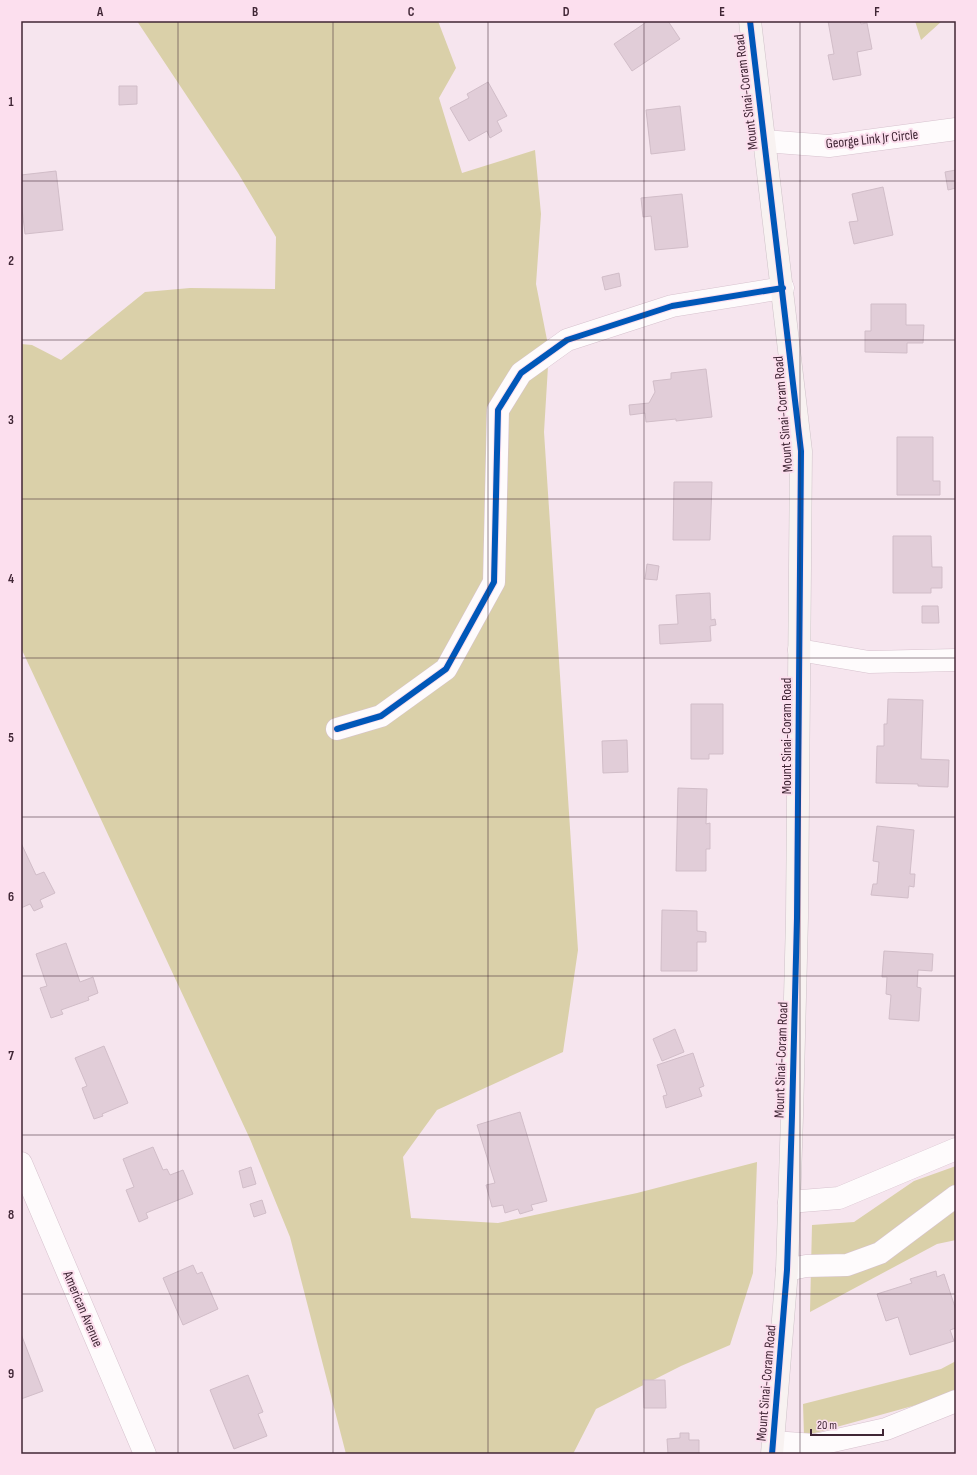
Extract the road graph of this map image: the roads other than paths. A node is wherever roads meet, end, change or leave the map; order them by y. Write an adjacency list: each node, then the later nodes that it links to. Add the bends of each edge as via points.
1 (750, 21): 3 (main road, Mount Sinai-Coram Road)
2 (956, 129): 3 (street, George Link Jr Circle, via 829,146)
3 (764, 141): 4 (main road, Mount Sinai-Coram Road)
4 (783, 288): 5 (main road, Mount Sinai-Coram Road, via 801,451); 7 (street, via 672,306 567,340 521,373 498,410 494,582 446,669 381,716)
5 (799, 650): 6 (street, via 869,662); 11 (main road, Mount Sinai-Coram Road, via 797,918)
6 (956, 660)
7 (338, 729)
8 (956, 1149): 11 (street, via 839,1198)
9 (21, 1163): 15 (street, American Avenue)
10 (956, 1196): 12 (street, via 880,1253 847,1265 806,1266)
11 (789, 1202): 12 (main road, Mount Sinai-Coram Road)
12 (787, 1270): 14 (main road, Mount Sinai-Coram Road)
13 (956, 1401): 14 (street, via 886,1429 822,1444)
14 (773, 1448)
15 (144, 1454)

